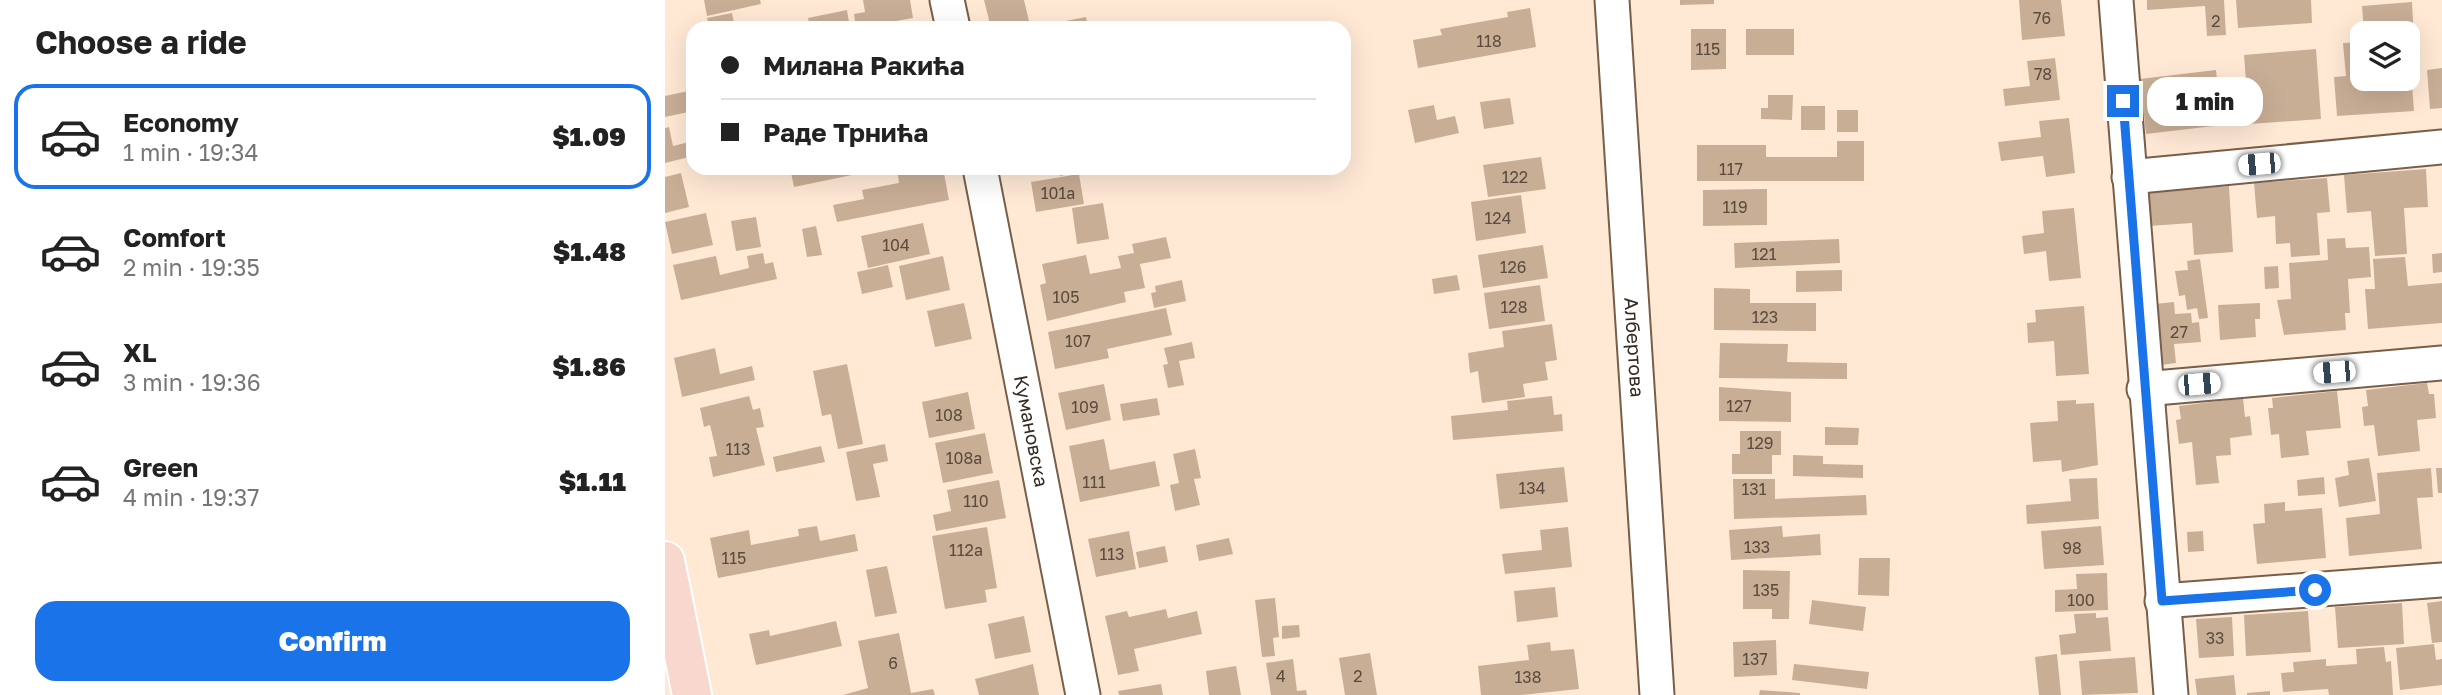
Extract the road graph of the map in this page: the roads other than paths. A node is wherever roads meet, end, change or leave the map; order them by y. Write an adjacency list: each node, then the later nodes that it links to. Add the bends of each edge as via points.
1 (947, 0): 4 (street)
2 (1612, 0): 15 (street, Албертова)
3 (2116, 0): 7 (street)
4 (952, 21)
5 (2442, 147): 7 (street)
6 (981, 175): 14 (street, Кумановска)
7 (2129, 177): 9 (street)
8 (2442, 363): 9 (street)
9 (2144, 389): 12 (street)
10 (665, 561): 13 (main road)
11 (2442, 580): 12 (street)
12 (2162, 601): 16 (street)
13 (692, 695)
14 (1083, 695)
15 (1657, 695)
16 (2171, 695)

